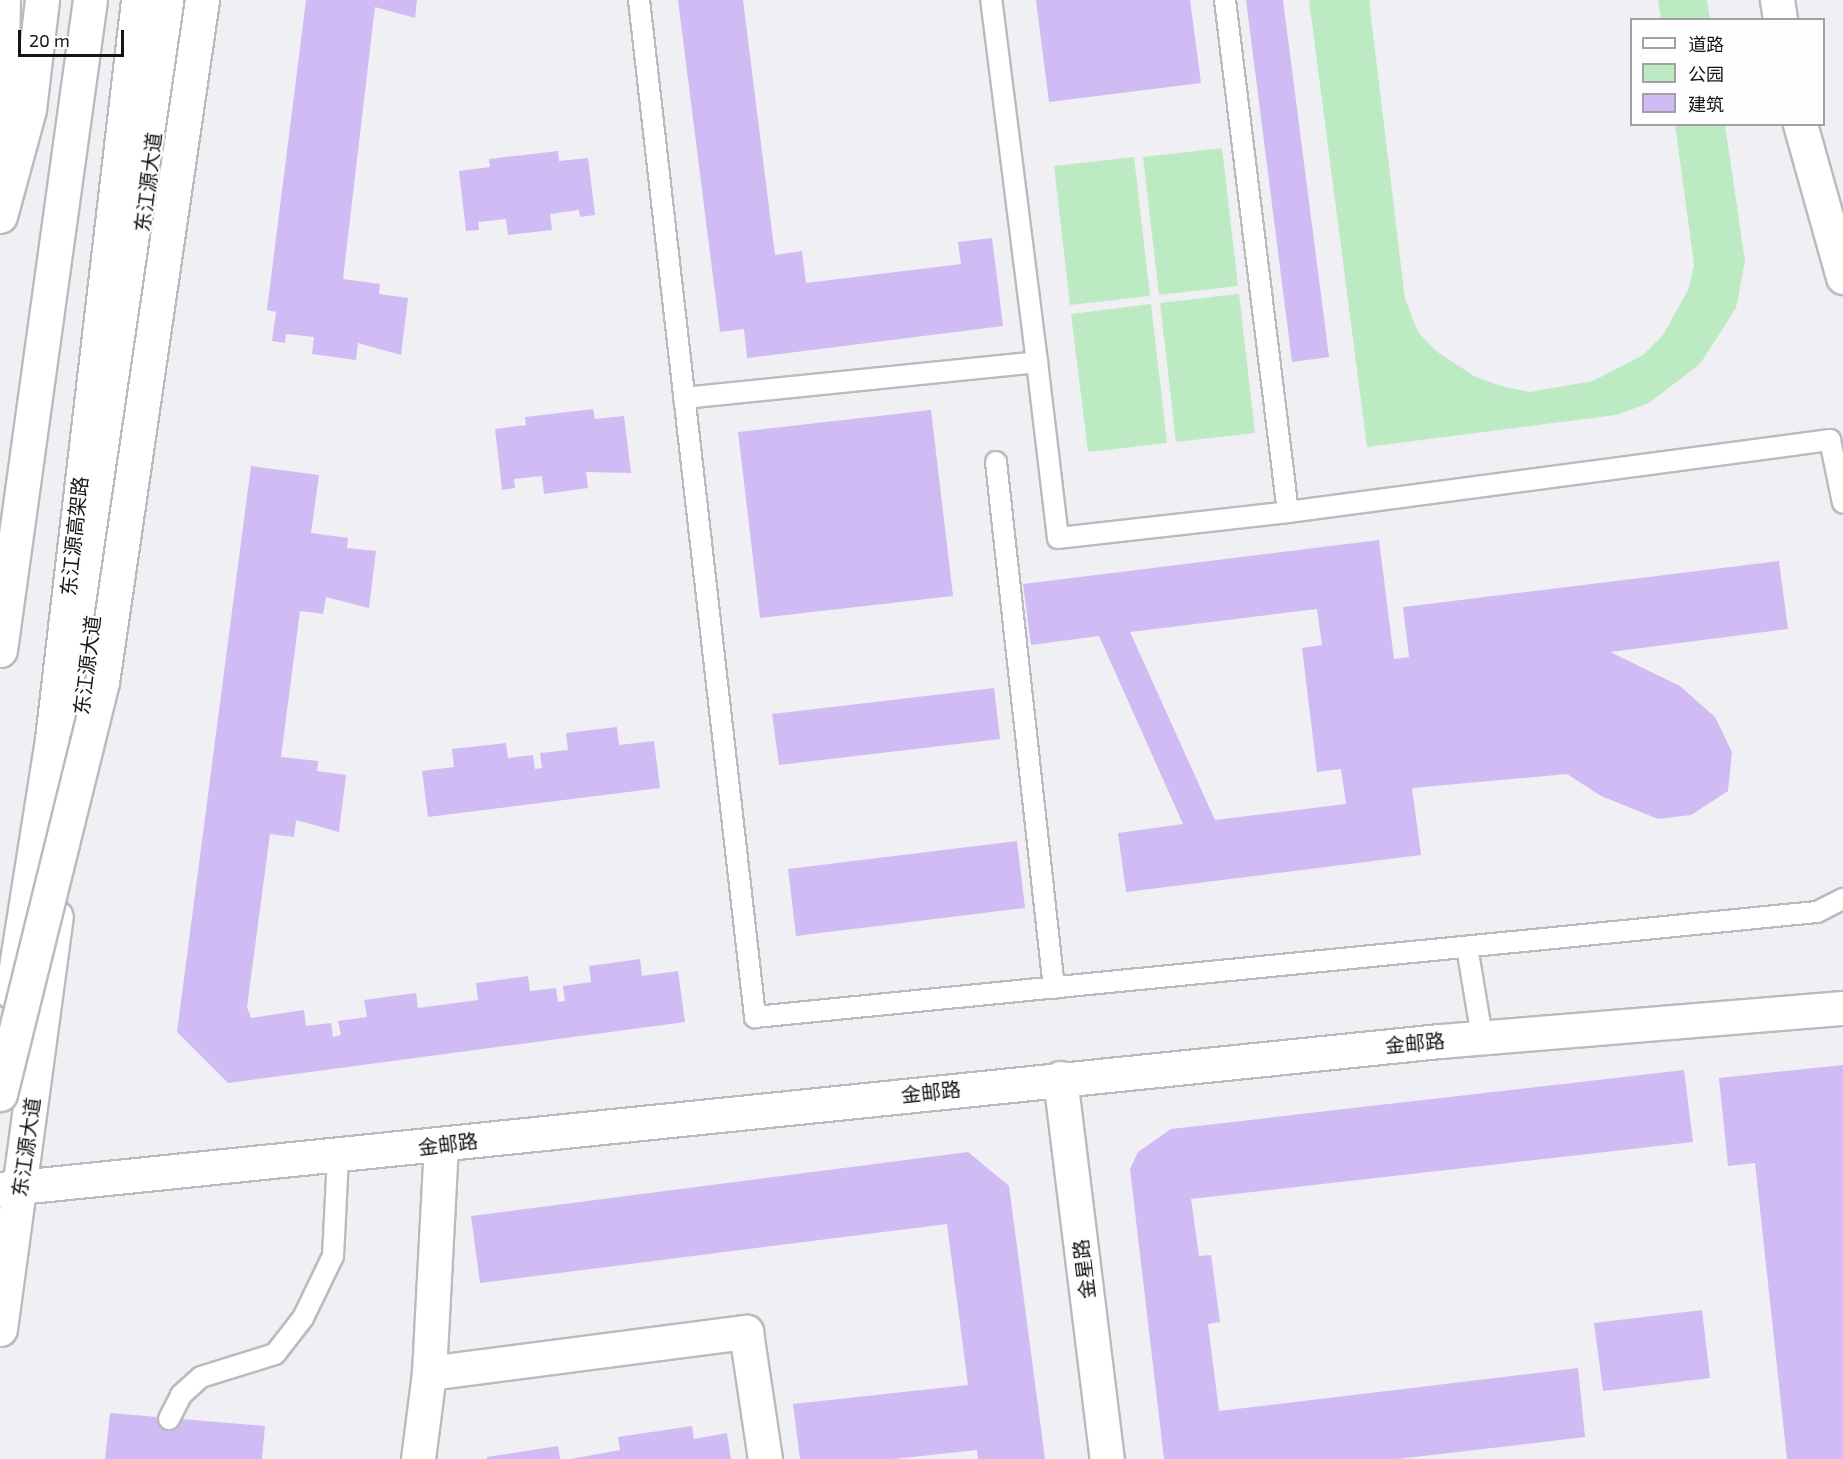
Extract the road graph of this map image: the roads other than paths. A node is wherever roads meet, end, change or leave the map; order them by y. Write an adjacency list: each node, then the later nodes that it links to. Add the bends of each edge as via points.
1 (3, 0): 13 (main road)
2 (42, 0): 14 (main road, via 29,109)
3 (90, 0): 21 (main road)
4 (138, 0): 27 (main road, 东江源高架路, via 52,739)
5 (169, 0): 32 (main road, 东江源大道)
6 (202, 0): 29 (main road, bridge, via 102,682)
7 (639, 0): 17 (lane)
8 (991, 0): 16 (lane)
9 (1224, 0): 20 (lane)
10 (1777, 0): 11 (main road)
11 (1780, 18)
12 (1801, 126): 15 (main road)
13 (0, 155)
14 (0, 216)
15 (1843, 277)
16 (1037, 362): 17 (lane); 20 (lane, via 1058,538)
17 (684, 398): 24 (lane, via 755,1017)
18 (996, 462): 24 (lane)
19 (1843, 503): 20 (lane, via 1830,440)
20 (1288, 512)
21 (0, 650)
22 (1843, 899): 23 (lane, via 1817,912)
23 (1467, 947): 24 (lane); 26 (lane)
24 (1054, 988)
25 (1843, 1008): 26 (main road, 金邮路)
26 (1482, 1037): 28 (main road, 金邮路)
27 (0, 1070)
28 (1060, 1078): 30 (main road, 金邮路); 38 (main road, 金星路)
29 (0, 1094)
30 (441, 1144): 31 (main road, 金邮路); 34 (main road)
31 (338, 1158): 32 (main road, 金邮路); 35 (lane, via 333,1256 303,1318 275,1354 201,1377 181,1395)
32 (10, 1188): 33 (main road, 东江源大道)
33 (0, 1329)
34 (429, 1373): 36 (main road); 37 (main road, via 746,1332)
35 (169, 1419)
36 (418, 1459)
37 (765, 1459)
38 (1107, 1459)

